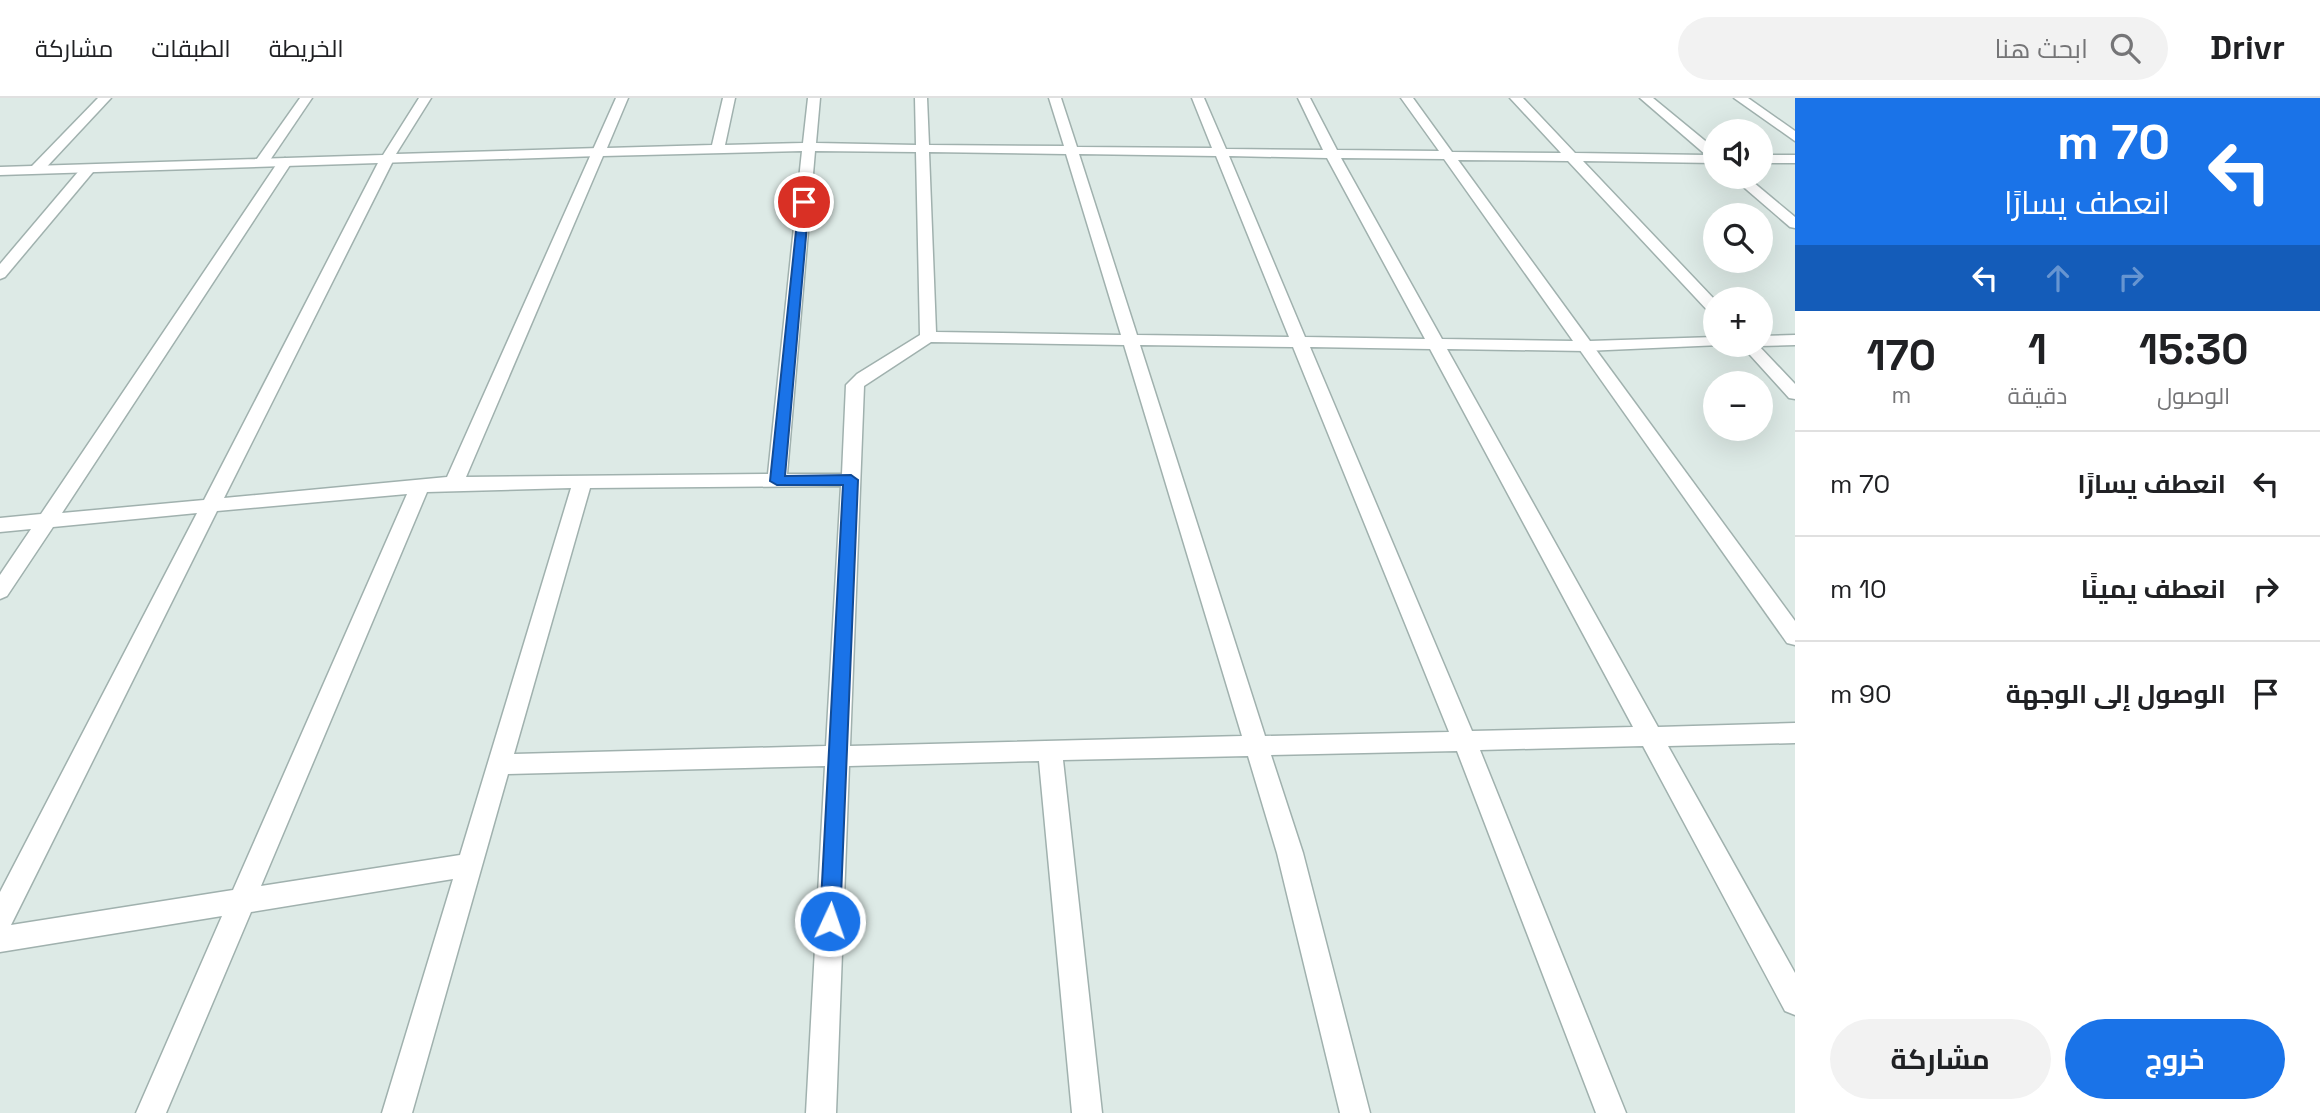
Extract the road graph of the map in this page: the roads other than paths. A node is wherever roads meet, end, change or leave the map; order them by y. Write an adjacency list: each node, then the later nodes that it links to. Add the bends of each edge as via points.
1 (105, 98): 33 (street)
2 (306, 98): 31 (street)
3 (425, 98): 27 (street)
4 (622, 98): 21 (street)
5 (729, 98): 19 (street)
6 (814, 98): 16 (street)
7 (920, 98): 17 (street)
8 (1055, 98): 20 (street)
9 (1198, 98): 22 (street)
10 (1304, 98): 23 (street)
11 (1407, 98): 24 (street)
12 (1516, 98): 25 (street)
13 (1646, 98): 18 (street)
14 (1740, 98): 15 (street)
15 (1795, 137)
16 (809, 147): 17 (street); 19 (street); 50 (street)
17 (922, 148): 20 (street); 39 (street)
18 (1703, 148)
19 (718, 149): 21 (street)
20 (1071, 151): 22 (street); 40 (street)
21 (598, 152): 27 (street); 52 (street)
22 (1221, 153): 23 (street); 43 (street)
23 (1332, 154): 24 (street); 45 (street)
24 (1449, 156): 25 (street); 46 (street)
25 (1572, 157): 26 (street); 38 (street)
26 (1703, 158)
27 (387, 159): 30 (street); 54 (street)
28 (1773, 159): 29 (street)
29 (1795, 159)
30 (285, 162): 31 (street); 55 (street)
31 (261, 163): 32 (street)
32 (88, 169): 33 (street); 37 (street)
33 (36, 170): 34 (street)
34 (0, 171)
35 (1753, 189): 36 (street)
36 (1795, 224)
37 (0, 274)
38 (1703, 296)
39 (928, 337): 40 (street); 49 (street, via 855,385)
40 (1130, 340): 43 (street); 62 (street)
41 (1795, 340): 42 (street)
42 (1773, 341)
43 (1299, 342): 45 (street); 61 (street)
44 (1703, 342): 46 (street)
45 (1436, 344): 46 (street); 60 (street)
46 (1586, 346): 58 (street)
47 (1760, 357): 48 (street)
48 (1795, 394)
49 (851, 480): 50 (street); 64 (street)
50 (777, 481): 51 (street)
51 (582, 482): 52 (street); 65 (street)
52 (454, 483): 53 (street)
53 (420, 486): 54 (street); 67 (street)
54 (210, 506): 55 (street); 68 (street)
55 (46, 521): 56 (street); 57 (street)
56 (0, 525)
57 (0, 591)
58 (1795, 637)
59 (1795, 733): 60 (street)
60 (1650, 736): 61 (street); 70 (street)
61 (1465, 741): 62 (street); 76 (street)
62 (1257, 746): 63 (street); 75 (street, via 1290,853)
63 (1050, 751): 64 (street); 74 (street)
64 (838, 756): 65 (street); 73 (street)
65 (499, 764): 66 (street)
66 (470, 865): 67 (street); 72 (street)
67 (242, 901): 69 (street); 71 (street)
68 (0, 919)
69 (0, 939)
70 (1795, 1001)
71 (150, 1113)
72 (397, 1113)
73 (821, 1113)
74 (1087, 1113)
75 (1355, 1113)
76 (1611, 1113)

